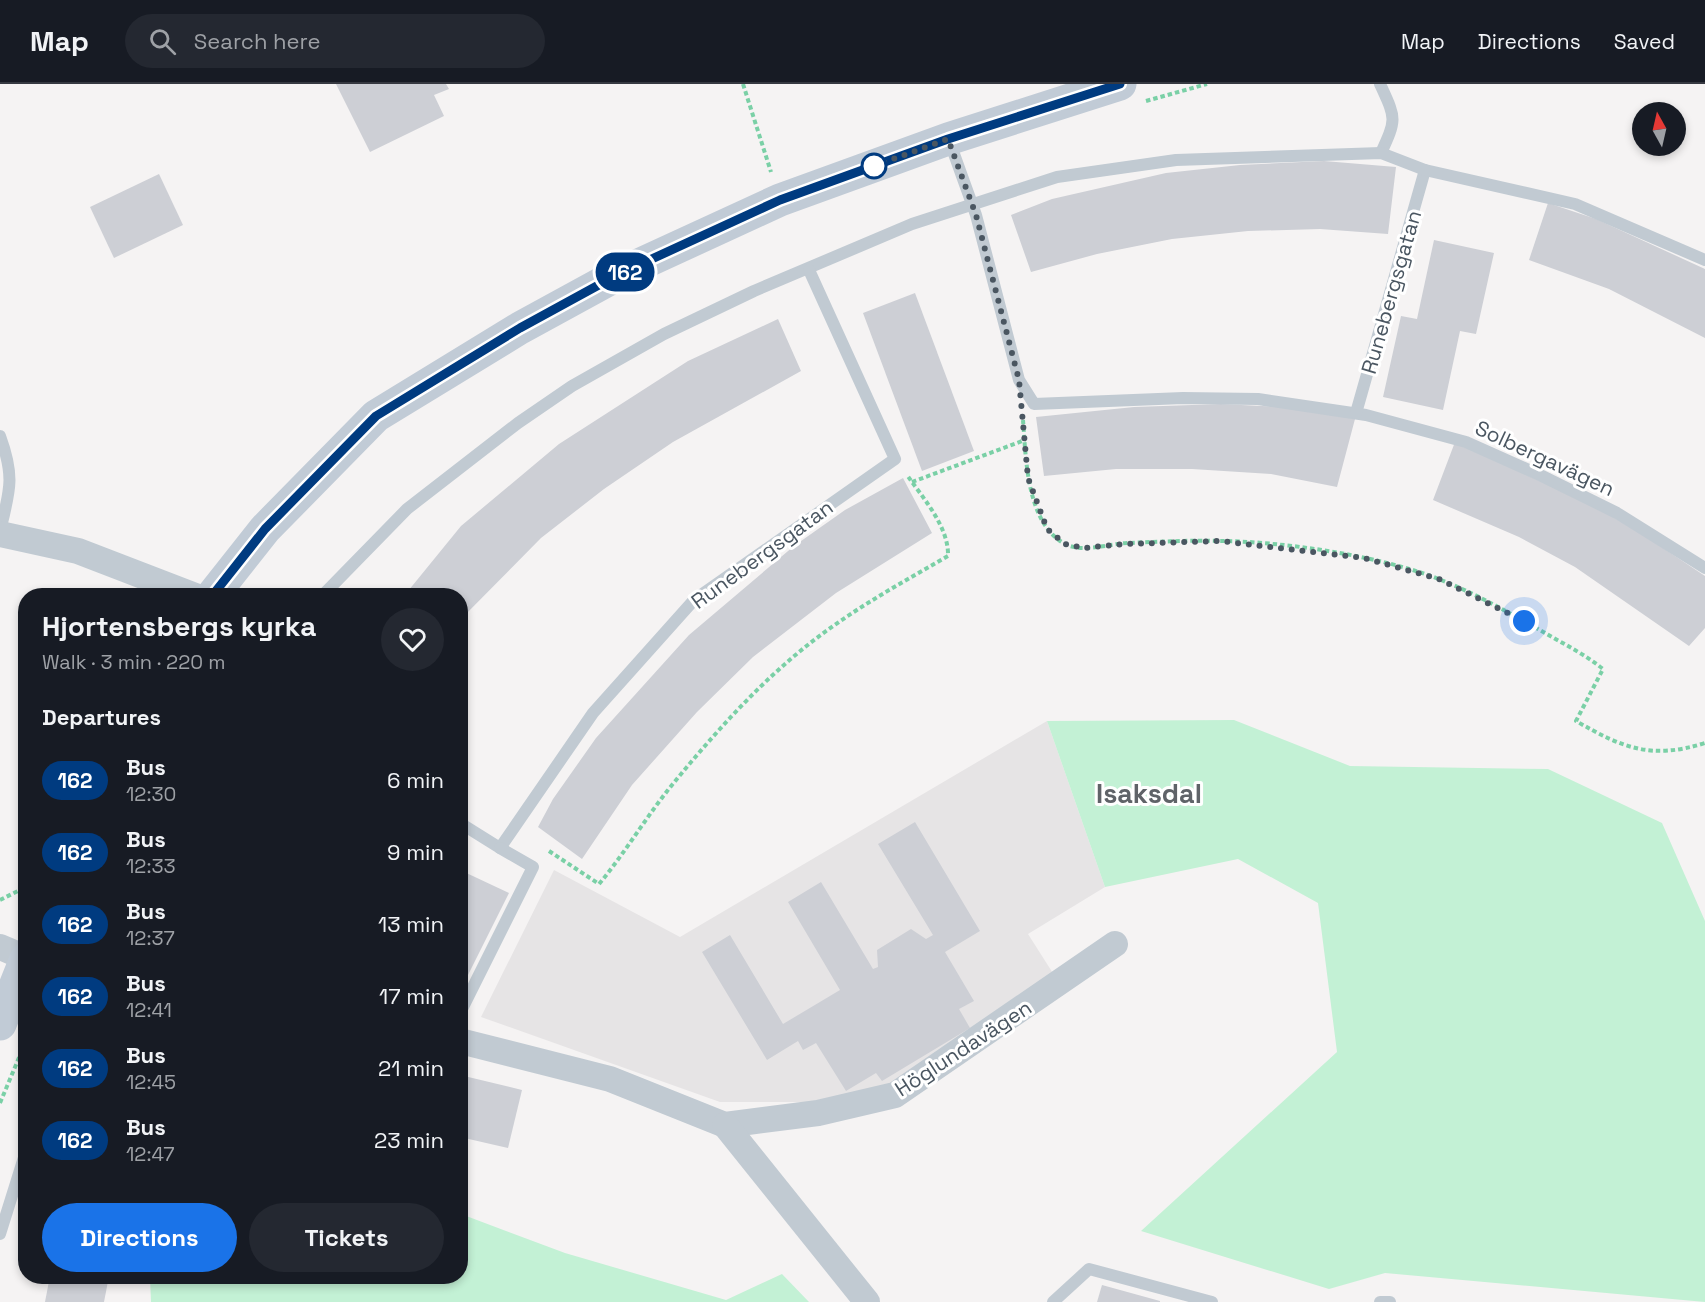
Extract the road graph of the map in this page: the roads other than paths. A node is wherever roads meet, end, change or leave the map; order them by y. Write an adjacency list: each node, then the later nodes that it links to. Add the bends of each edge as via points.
1 (1380, 84): 4 (lane, via 1394,125)
2 (1131, 93): 3 (street)
3 (948, 139): 6 (lane); 14 (street, via 780,200 627,270 426,384 376,416 334,457 265,529)
4 (1381, 153): 5 (lane); 6 (lane, via 1176,160 1057,177)
5 (1425, 170): 7 (lane, via 1575,204); 9 (lane, Runebergsgatan)
6 (971, 204): 8 (lane, via 912,224); 9 (lane, Solbergavägen, via 1019,380 1034,404 1258,399)
7 (1705, 260)
8 (809, 270): 15 (lane, via 664,334 572,386 407,509); 17 (lane, Runebergsgatan, via 895,459 694,600 593,712)
9 (1356, 413): 12 (lane, Solbergavägen, via 1467,442 1617,513)
10 (0, 436): 11 (lane, via 10,462 11,488)
11 (0, 533): 13 (street, via 78,551)
12 (1705, 568)
13 (174, 588)
14 (218, 588)
15 (330, 588)
16 (468, 829): 17 (lane)
17 (500, 848): 22 (lane, via 533,867)
18 (1115, 944): 25 (street, Höglundavägen, via 895,1095 818,1113)
19 (0, 947): 20 (street)
20 (18, 955)
21 (18, 979): 23 (street)
22 (468, 997)
23 (0, 1024)
24 (468, 1043): 25 (street, Höglundavägen, via 610,1079)
25 (725, 1125): 28 (street, Höglundavägen)
26 (18, 1177): 27 (lane)
27 (0, 1234)
28 (867, 1302)
29 (1053, 1302): 30 (lane, via 1089,1269)
30 (1212, 1302)
31 (1380, 1302): 32 (lane)
32 (1390, 1302)

